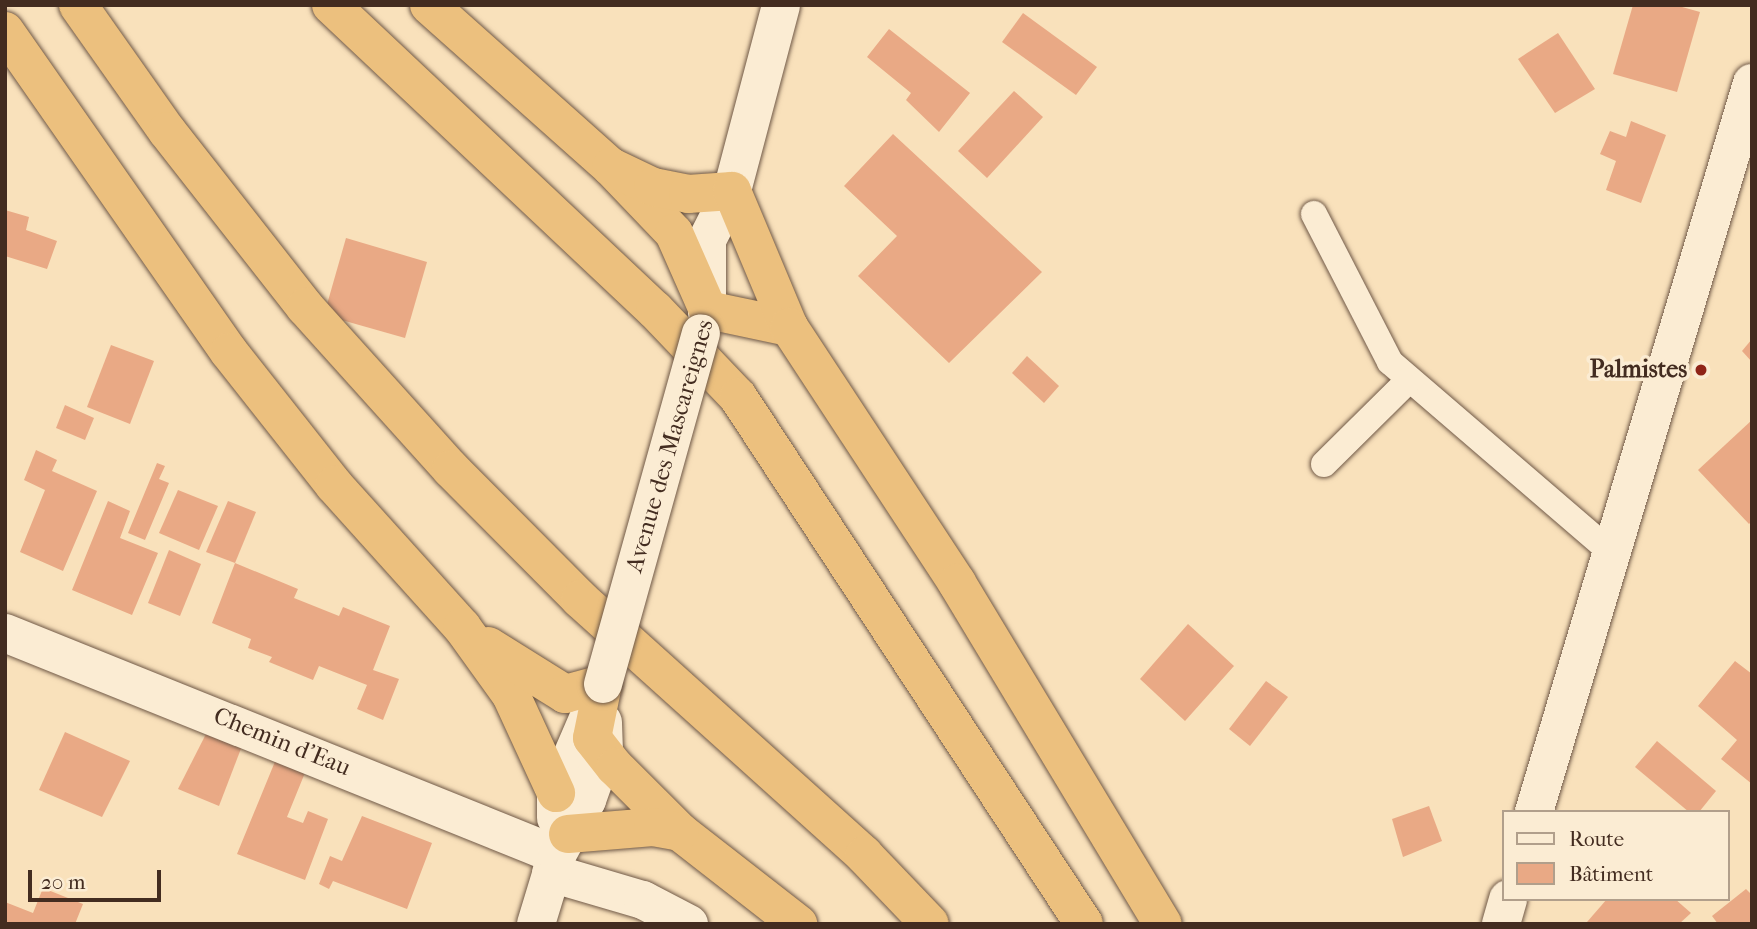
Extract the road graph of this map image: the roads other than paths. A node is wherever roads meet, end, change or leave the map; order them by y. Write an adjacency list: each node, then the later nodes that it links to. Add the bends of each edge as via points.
1 (78, 5): 27 (highway, via 167,131 305,307 452,469 580,599 864,855)
2 (331, 5): 28 (highway, via 655,310 738,397)
3 (429, 5): 7 (highway)
4 (781, 5): 8 (street, Avenue des Mascareignes)
5 (5, 31): 15 (highway, via 229,352 334,485)
6 (1752, 83): 14 (street)
7 (611, 167): 8 (highway, via 653,187 688,194); 10 (highway, via 674,233)
8 (732, 191): 10 (street, Avenue des Mascareignes, via 707,240); 11 (highway)
9 (1314, 214): 12 (lane, via 1390,362)
10 (704, 321): 11 (highway); 17 (street, Avenue des Mascareignes, bridge)
11 (789, 327): 29 (highway, via 957,583)
12 (1408, 381): 13 (lane); 14 (lane, via 1461,419)
13 (1324, 464)
14 (1611, 552): 20 (street)
15 (462, 626): 17 (highway, via 524,672 565,694); 19 (highway, via 511,695)
16 (5, 633): 22 (street, Chemin d'Eau)
17 (603, 684): 18 (highway, via 592,738); 19 (street, Avenue des Mascareignes)
18 (604, 752): 21 (highway); 22 (street)
19 (556, 793): 22 (street)
20 (1535, 810)
21 (680, 832): 22 (highway, via 653,827); 26 (highway)
22 (559, 854): 24 (street); 25 (street, Chemin d'Eau)
23 (1507, 901): 30 (street)
24 (536, 924)
25 (689, 924)
26 (798, 924)
27 (930, 924)
28 (1084, 924)
29 (1163, 924)
30 (1501, 924)

